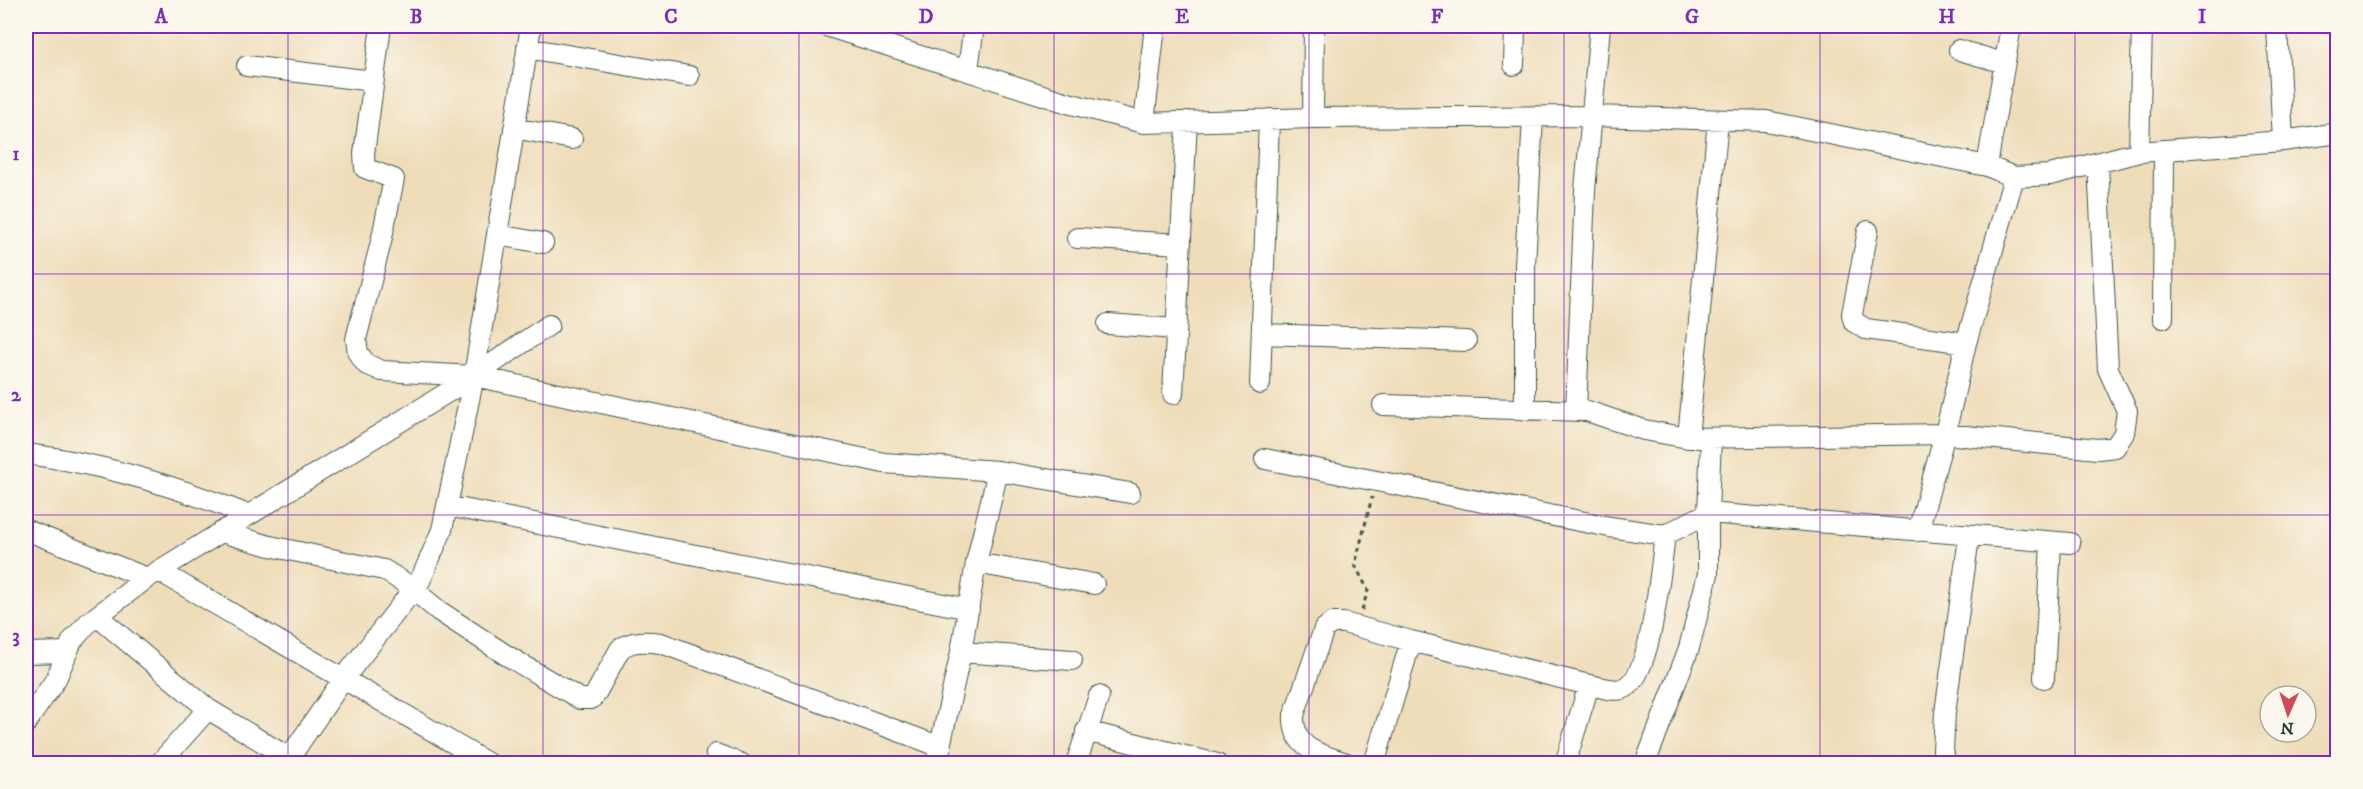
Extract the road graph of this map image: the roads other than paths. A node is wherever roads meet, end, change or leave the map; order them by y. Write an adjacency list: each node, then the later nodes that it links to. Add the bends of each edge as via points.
1 (381, 26): 19 (street)
2 (531, 26): 12 (street)
3 (826, 26): 17 (street)
4 (974, 26): 17 (street)
5 (1155, 26): 26 (street)
6 (1314, 26): 22 (street)
7 (1515, 26): 15 (street)
8 (1600, 26): 20 (street)
9 (2011, 26): 14 (street)
10 (2142, 26): 32 (street)
11 (2277, 26): 30 (street)
12 (527, 48): 18 (street); 27 (street)
13 (1959, 50): 14 (street)
14 (2004, 63): 34 (street)
15 (1514, 65)
16 (247, 66): 19 (street)
17 (968, 69): 26 (street, via 1068,103)
18 (689, 76)
19 (374, 81): 48 (street, via 365,168 394,179 356,339 358,353 366,364 382,371)
20 (1591, 116): 21 (street); 24 (street); 53 (street)
21 (1533, 117): 22 (street); 52 (street)
22 (1313, 118): 23 (street)
23 (1269, 119): 25 (street); 45 (street)
24 (1718, 120): 34 (street, via 1766,121); 55 (street)
25 (1187, 122): 26 (street); 40 (street)
26 (1144, 123)
27 (514, 128): 29 (street); 37 (street)
28 (2337, 133): 30 (street)
29 (572, 139)
30 (2283, 141): 31 (street)
31 (2164, 150): 32 (street); 41 (street)
32 (2139, 152): 33 (street)
33 (2098, 163): 35 (street, via 2050,176); 54 (street, via 2108,369 2127,411 2124,433 2115,447 2098,449)
34 (1986, 166): 35 (street)
35 (2014, 177): 47 (street)
36 (1868, 231): 47 (street, via 1852,314 1854,321 1866,328)
37 (497, 235): 39 (street); 48 (street)
38 (1077, 238): 40 (street)
39 (543, 243)
40 (1181, 244): 44 (street)
41 (2163, 318)
42 (1108, 324): 44 (street)
43 (549, 325): 48 (street)
44 (1176, 329): 50 (street)
45 (1262, 334): 46 (street); 49 (street)
46 (1466, 341)
47 (1966, 343): 54 (street)
48 (474, 376): 59 (street, via 884,463); 61 (street); 63 (street)
49 (1260, 384)
50 (1173, 394)
51 (1383, 405): 52 (street)
52 (1525, 410): 53 (street)
53 (1576, 411): 55 (street)
54 (1945, 434): 56 (street); 65 (street)
55 (1688, 438): 56 (street)
56 (1711, 438): 62 (street)
57 (26, 454): 63 (street, via 182,491)
58 (1265, 459): 67 (street)
59 (998, 471): 60 (street); 69 (street)
60 (1130, 493)
61 (448, 506): 72 (street, via 432,556); 73 (street)
62 (1708, 513): 65 (street); 67 (street); 98 (street, via 1708,574 1689,648)
63 (248, 515): 66 (street)
64 (26, 530): 70 (street)
65 (1918, 531): 68 (street)
66 (221, 532): 70 (street); 72 (street, via 384,570)
67 (1665, 535): 82 (street, via 1650,645 1640,666 1630,684 1621,690)
68 (1969, 537): 81 (street, via 2061,543); 99 (street, via 1945,713)
69 (976, 563): 71 (street); 73 (street)
70 (153, 574): 74 (street); 80 (street)
71 (1094, 584)
72 (413, 589): 80 (street); 88 (street, via 449,617 580,699 595,695 620,649 649,641)
73 (969, 609): 78 (street)
74 (97, 616): 77 (street, via 72,641); 84 (street)
75 (1411, 641): 82 (street); 95 (street, via 1357,627 1332,624 1324,629 1294,715 1293,729 1300,742 1310,749); 96 (street)
76 (26, 652): 77 (street)
77 (67, 652): 85 (street, via 56,679)
78 (961, 652): 79 (street); 88 (street)
79 (1072, 660)
80 (344, 678): 89 (street); 91 (street)
81 (2044, 678)
82 (1589, 685): 97 (street)
83 (1099, 696): 86 (street)
84 (208, 709): 89 (street); 90 (street)
85 (26, 723)
86 (1086, 731): 93 (street); 94 (street)
87 (716, 754): 92 (street)
88 (938, 755)
89 (291, 762)
90 (159, 764)
91 (489, 764)
92 (742, 764)
93 (1076, 764)
94 (1217, 764)
95 (1349, 764)
96 (1374, 764)
97 (1565, 764)
98 (1645, 764)
99 (1946, 764)

